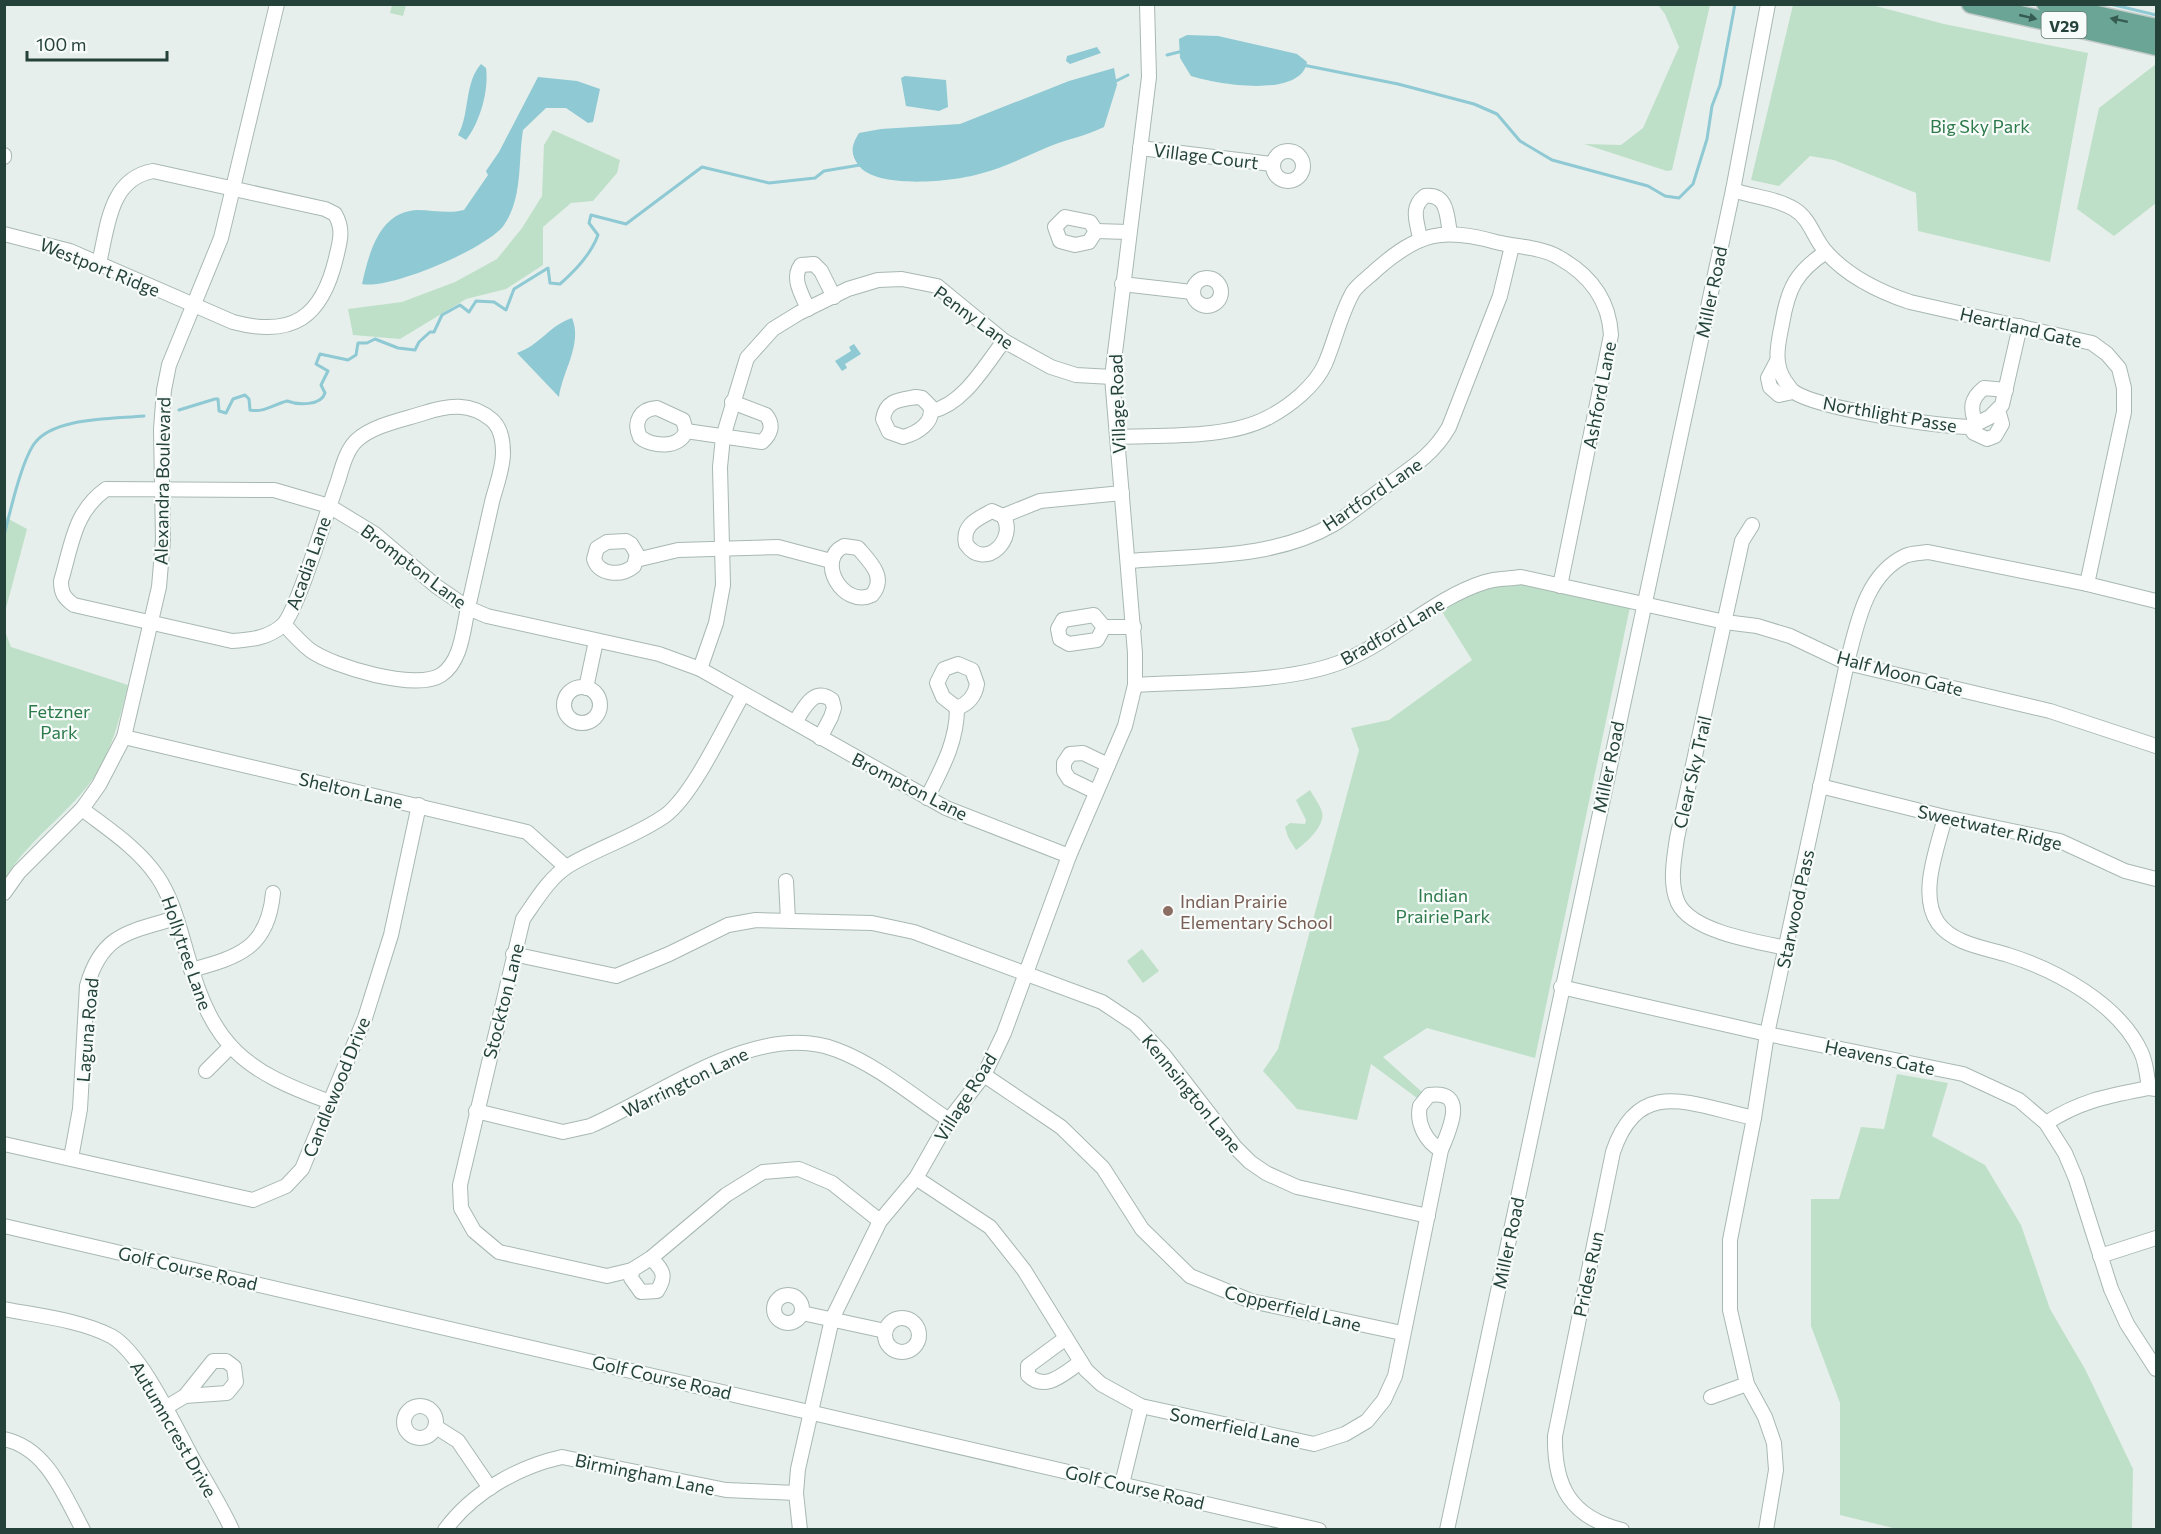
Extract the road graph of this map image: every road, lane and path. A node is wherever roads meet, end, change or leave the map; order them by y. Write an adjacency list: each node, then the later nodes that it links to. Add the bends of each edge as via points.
1 (277, 4): 10 (street, Alexandra Boulevard)
2 (1147, 4): 8 (street, Village Road, via 1149,77)
3 (1768, 4): 11 (street, Miller Road)
4 (1971, 4): 7 (main road, V29, one-way to 7)
5 (2046, 4): 6 (main road, V29, one-way to 5)
6 (2157, 28)
7 (2157, 46)
8 (1140, 148): 9 (street, Village Court); 13 (street, Village Road)
9 (1272, 164)
10 (234, 188): 19 (street, via 153,171 130,179 113,203); 23 (street, Alexandra Boulevard, via 221,238); 23 (street, Westport Ridge, via 335,214 342,232 329,286 309,313 277,327 233,322)
11 (1733, 189): 18 (street, Heartland Gate, via 1796,210); 47 (street, Miller Road)
12 (1096, 231): 13 (street)
13 (1128, 232): 20 (street, Village Road)
14 (4, 234): 19 (street, Westport Ridge, via 70,251)
15 (1450, 234): 16 (street, Ashford Lane); 16 (street, via 1444,203 1438,197 1425,196 1414,208); 17 (street, Ashford Lane, via 1473,235)
16 (1420, 238): 34 (street, Ashford Lane, via 1354,290 1324,366 1310,386 1271,416 1246,428)
17 (1512, 246): 43 (street, Hartford Lane, via 1500,296 1449,427 1423,460 1334,524 1299,540 1257,550); 45 (street, Ashford Lane, via 1553,254 1576,266 1599,292 1610,320 1610,352)
18 (1826, 252): 25 (street, Heartland Gate, via 1849,272 1886,294); 31 (street, Northlight Passe, via 1805,267 1791,286 1783,318 1777,362 1794,392 1819,402 1943,426)
19 (99, 263): 23 (street, Westport Ridge)
20 (1122, 284): 21 (street); 27 (street, Village Road)
21 (1192, 292)
22 (834, 297): 24 (street, Penny Lane); 24 (street, via 814,264 801,265 796,281); 26 (street, Penny Lane, via 878,280 902,279 937,286)
23 (194, 305): 35 (street, Alexandra Boulevard, via 164,390)
24 (808, 309): 29 (street, Penny Lane, via 773,329 758,344 747,358)
25 (2020, 326): 28 (street, Northlight Passe); 44 (street, Heartland Gate, via 2092,343 2119,368 2124,412)
26 (1004, 341): 27 (street, Penny Lane, via 1064,372); 30 (street, via 961,396)
27 (1112, 377): 34 (street, Village Road)
28 (2006, 390): 31 (street, via 1984,388 1976,394 1971,410); 31 (street, Northlight Passe, via 1998,410 2002,424 1995,436 1980,437)
29 (732, 402): 33 (street, Penny Lane); 33 (street, via 766,415 771,428 769,436 762,442)
30 (932, 411)
31 (1973, 425)
32 (686, 431): 33 (street)
33 (723, 437): 40 (street, Penny Lane)
34 (1117, 437): 36 (street, Village Road)
35 (162, 488): 37 (street, Brompton Lane, via 274,490); 49 (street, Alexandra Boulevard, via 163,540); 49 (street, Acadia Lane, via 106,489 90,501 81,515 61,581 65,599 74,604)
36 (1122, 493): 38 (street, via 1040,501); 43 (street, Village Road)
37 (329, 506): 48 (street, Brompton Lane, via 375,534); 48 (street, Acadia Lane, via 351,449 375,429 446,406 463,406 485,414 497,425 503,455); 51 (street, Acadia Lane, via 296,602)
38 (1004, 516)
39 (1752, 525): 50 (street, Clear Sky Trail, via 1742,541)
40 (723, 550): 41 (street, via 678,550); 42 (street, via 778,548); 56 (street, Penny Lane, via 723,585 716,623)
41 (636, 560)
42 (831, 561)
43 (1128, 561): 53 (street, Village Road)
44 (2086, 584): 46 (street, Starwood Pass); 55 (street, Starwood Pass, via 1928,552 1906,555 1887,568 1872,586)
45 (1560, 586): 47 (street, Bradford Lane); 57 (street, Bradford Lane, via 1521,577 1487,581 1458,592 1347,660 1317,671)
46 (2157, 601)
47 (1643, 603): 50 (street, Half Moon Gate); 84 (street, Miller Road)
48 (468, 608): 51 (street, Acadia Lane, via 456,657 442,674 414,682 336,665 310,650); 54 (street, Brompton Lane, via 487,616)
49 (151, 622): 51 (street, Acadia Lane, via 232,641 253,640); 62 (street, Alexandra Boulevard)
50 (1725, 622): 55 (street, Half Moon Gate, via 1790,636); 80 (street, Clear Sky Trail, via 1677,838 1672,868 1674,888 1679,905 1703,925 1727,935)
51 (284, 624)
52 (1104, 627): 53 (street)
53 (1134, 627): 57 (street, Village Road)
54 (596, 641): 56 (street, Brompton Lane, via 659,654); 58 (street)
55 (1847, 663): 64 (street, Half Moon Gate, via 2050,711); 66 (street, Starwood Pass)
56 (700, 669): 59 (street, Brompton Lane)
57 (1135, 685): 65 (street, Village Road, via 1125,726)
58 (586, 688)
59 (743, 694): 61 (street, Brompton Lane); 73 (street, Stockton Lane, via 686,793 668,813 634,835)
60 (957, 708): 68 (street, via 950,753)
61 (795, 722): 63 (street, Brompton Lane); 63 (street, via 811,699 827,696 834,708)
62 (124, 736): 69 (street, Shelton Lane); 70 (street, Alexandra Boulevard, via 99,785)
63 (820, 738): 68 (street, Brompton Lane)
64 (2157, 746)
65 (1108, 765): 67 (street, Village Road); 67 (street, via 1083,753 1067,757 1064,771 1069,779)
66 (1820, 786): 71 (street, Sweetwater Ridge); 80 (street, Starwood Pass)
67 (1096, 792): 72 (street, Village Road)
68 (927, 798): 72 (street, Brompton Lane)
69 (419, 805): 73 (street, Shelton Lane, via 527,832); 90 (street, Candlewood Drive, via 391,935 365,1018)
70 (82, 808): 76 (street, Alexandra Boulevard); 78 (street, Hollytree Lane, via 148,864)
71 (1945, 817): 74 (street, Sweetwater Ridge, via 2060,841 2125,871); 89 (street, via 1929,894 1938,922 1948,933 1969,944 2011,956 2060,977 2101,1005 2125,1026 2142,1053)
72 (1069, 856): 83 (street, Village Road)
73 (566, 867): 81 (street, Stockton Lane, via 523,919)
74 (2157, 879)
75 (786, 881): 79 (street)
76 (4, 893)
77 (273, 893): 82 (street, via 269,918 258,941 230,960)
78 (177, 918): 82 (street, Hollytree Lane); 97 (street, Laguna Road, via 109,944 92,970 87,986 80,1108)
79 (788, 920): 81 (street, Kennsington Lane, via 728,925 616,976); 83 (street, Kennsington Lane, via 872,923 898,928)
80 (1787, 948): 85 (street, Starwood Pass)
81 (513, 954): 91 (street, Stockton Lane)
82 (192, 970): 86 (street, Hollytree Lane, via 207,1015)
83 (1026, 972): 88 (street, Village Road); 99 (street, Kennsington Lane, via 1102,1002 1135,1024 1235,1147 1266,1173 1297,1186)
84 (1562, 987): 85 (street, Heavens Gate); 130 (street, Miller Road)
85 (1767, 1034): 92 (street, Starwood Pass); 94 (street, Heavens Gate, via 1963,1074 2019,1101)
86 (230, 1047): 87 (street); 90 (street, Hollytree Lane, via 266,1076)
87 (206, 1071)
88 (984, 1075): 93 (street, Village Road); 110 (street, Copperfield Lane, via 1061,1127 1103,1168 1142,1229 1190,1276 1251,1301)
89 (2153, 1088): 94 (street, via 2072,1106)
90 (330, 1102): 97 (street, Candlewood Drive, via 302,1169 286,1186 253,1200)
91 (476, 1111): 93 (street, Warrington Lane, via 562,1132 590,1126 754,1048 806,1042 836,1049 857,1060); 105 (street, Stockton Lane, via 460,1185 461,1208 474,1231 499,1252 550,1265 607,1276)
92 (1754, 1118): 114 (street, Starwood Pass, via 1730,1240 1730,1311); 131 (street, Prides Run, via 1681,1102 1658,1101 1636,1110 1620,1130 1555,1436 1555,1460 1564,1494 1585,1515)
93 (949, 1120): 98 (street, Village Road)
94 (2046, 1123): 103 (street, Heavens Gate, via 2076,1179)
95 (4, 1144): 97 (street, Candlewood Drive)
96 (1442, 1150): 99 (street, Somerfield Lane)
97 (71, 1158)
98 (916, 1178): 100 (street, Village Road); 111 (street, Somerfield Lane, via 990,1227 1024,1270)
99 (1428, 1216): 110 (street, Somerfield Lane)
100 (880, 1221): 104 (street, Stockton Lane, via 832,1183 800,1169 763,1173 726,1195); 108 (street, Village Road)
101 (4, 1226): 119 (street, Golf Course Road)
102 (2157, 1238): 103 (street)
103 (2100, 1256): 113 (street, Heavens Gate, via 2127,1324)
104 (651, 1258): 105 (street, Stockton Lane); 105 (street, via 663,1270 657,1291 641,1292 634,1286)
105 (632, 1270)
106 (4, 1309): 118 (street, Autumncrest Drive, via 112,1337 139,1364)
107 (802, 1312): 108 (street)
108 (832, 1319): 109 (street); 119 (street, Village Road)
109 (885, 1331)
110 (1402, 1334): 117 (street, Somerfield Lane, via 1395,1376 1384,1400 1367,1421 1345,1434 1314,1444)
111 (1066, 1338): 112 (street, Somerfield Lane); 112 (street, via 1036,1358 1028,1366 1028,1375 1048,1383)
112 (1081, 1362): 117 (street, Somerfield Lane, via 1101,1384)
113 (2157, 1369)
114 (1747, 1384): 116 (street); 132 (street, Starwood Pass, via 1774,1443 1776,1470)
115 (185, 1396): 118 (street)
116 (1711, 1397)
117 (1141, 1406): 122 (street)
118 (165, 1408): 126 (street, Autumncrest Drive)
119 (811, 1412): 122 (street, Golf Course Road); 124 (street, Village Road)
120 (436, 1427): 123 (street, via 458,1441)
121 (4, 1439): 125 (street, via 28,1448 48,1467)
122 (1122, 1484): 129 (street, Golf Course Road)
123 (490, 1488): 124 (street, Birmingham Lane, via 540,1462 562,1457 726,1490); 127 (street, Birmingham Lane, via 459,1511)
124 (796, 1492): 128 (street, Village Road)
125 (83, 1530)
126 (232, 1530)
127 (445, 1530)
128 (800, 1530)
129 (1319, 1530)
130 (1447, 1530)
131 (1622, 1530)
132 (1766, 1530)

